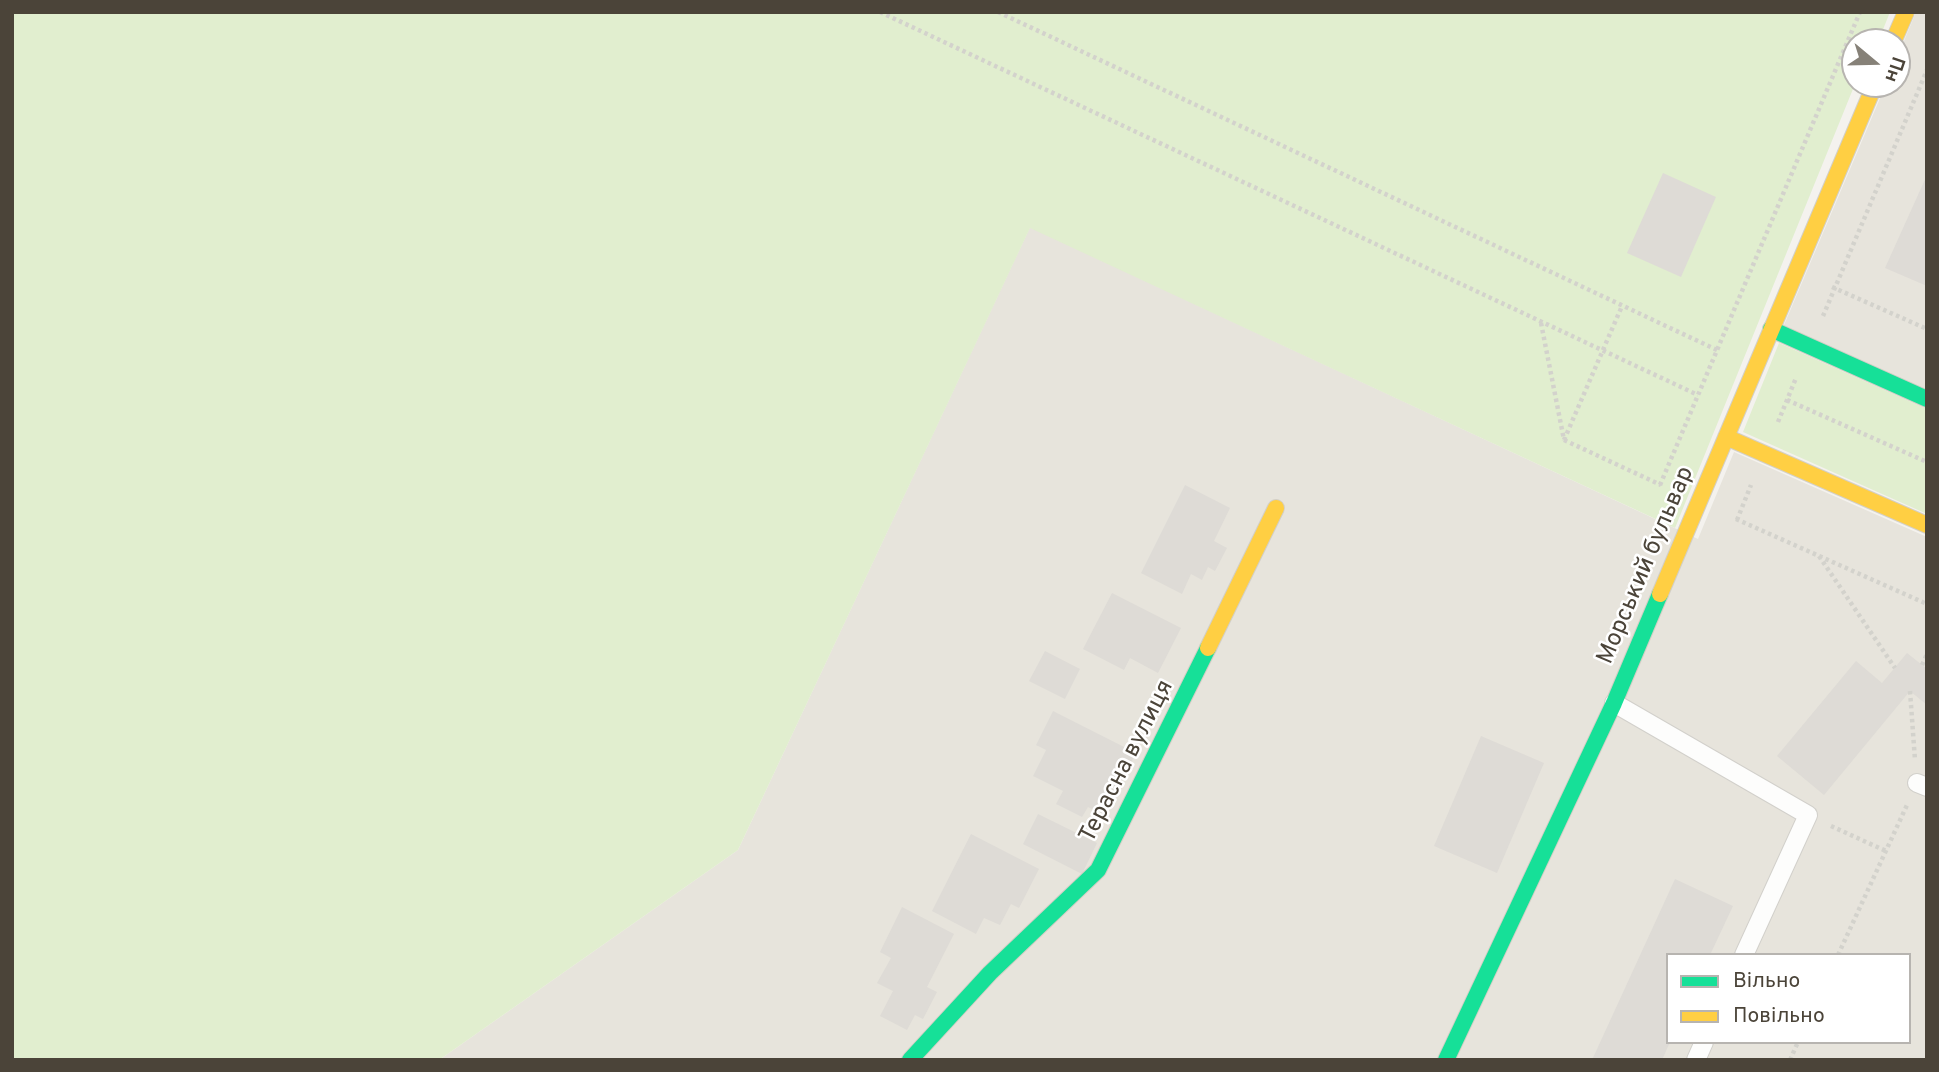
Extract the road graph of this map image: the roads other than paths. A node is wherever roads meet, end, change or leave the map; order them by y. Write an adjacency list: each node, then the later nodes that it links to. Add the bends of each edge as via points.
1 (1869, 98): 2 (street, Морський бульвар)
2 (1771, 329): 3 (street); 4 (street, Морський бульвар)
3 (1927, 399)
4 (1726, 436): 6 (street); 7 (street, Морський бульвар)
5 (1276, 508): 10 (street, Терасна вулиця, via 1098,870 990,973)
6 (1927, 525)
7 (1614, 703): 8 (lane, via 1808,815); 11 (street, Морський бульвар)
8 (1745, 953)
9 (1703, 1044): 12 (lane)
10 (910, 1060)
11 (1446, 1060)
12 (1696, 1060)

